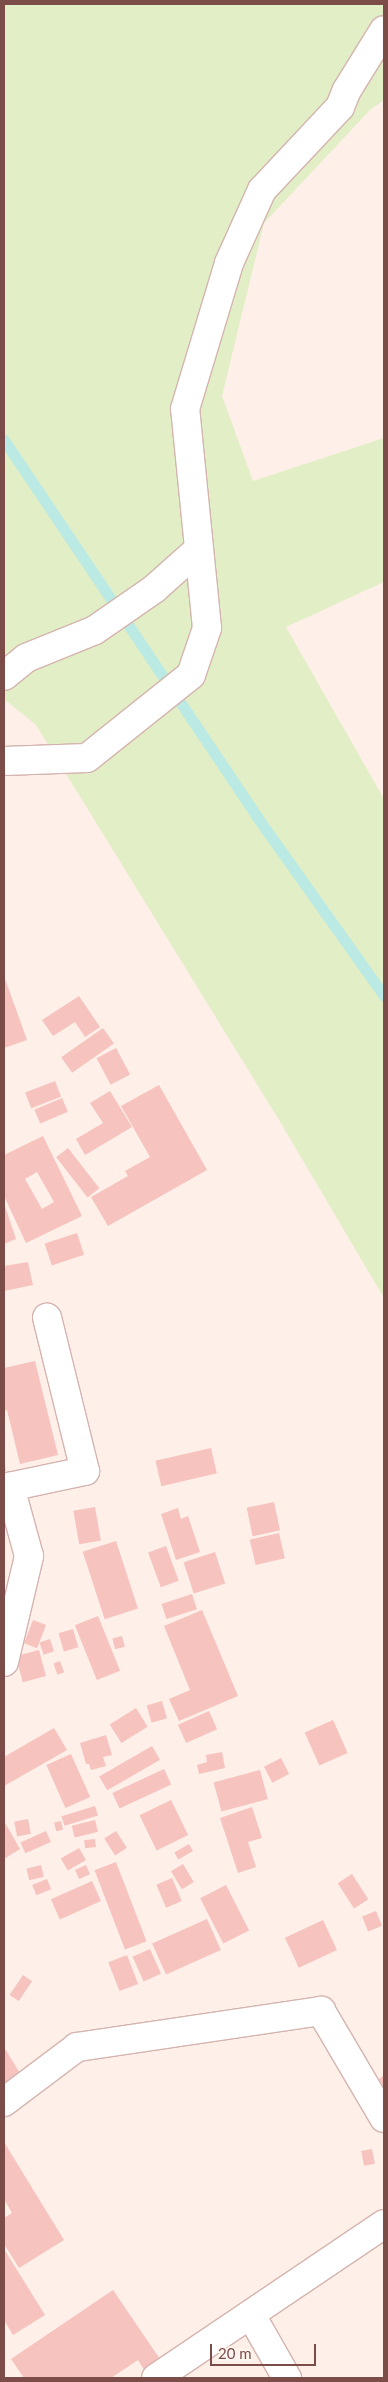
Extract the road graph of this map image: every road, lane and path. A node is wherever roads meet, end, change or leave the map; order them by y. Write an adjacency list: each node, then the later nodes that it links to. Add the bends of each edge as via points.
1 (384, 30): 2 (street, via 340,107 262,190 229,263 185,409)
2 (198, 550): 3 (street, via 154,588 94,630 26,658); 4 (street, via 207,628 191,675 87,758)
3 (4, 676)
4 (4, 761)
5 (47, 1318): 6 (street, via 85,1471)
6 (7, 1487): 7 (street, via 28,1556)
7 (4, 1662)
8 (4, 2102): 9 (street, via 77,2047 321,2011)
9 (384, 2118)
10 (384, 2224): 11 (street)
11 (251, 2315): 12 (street); 13 (street)
12 (156, 2378)
13 (287, 2378)

